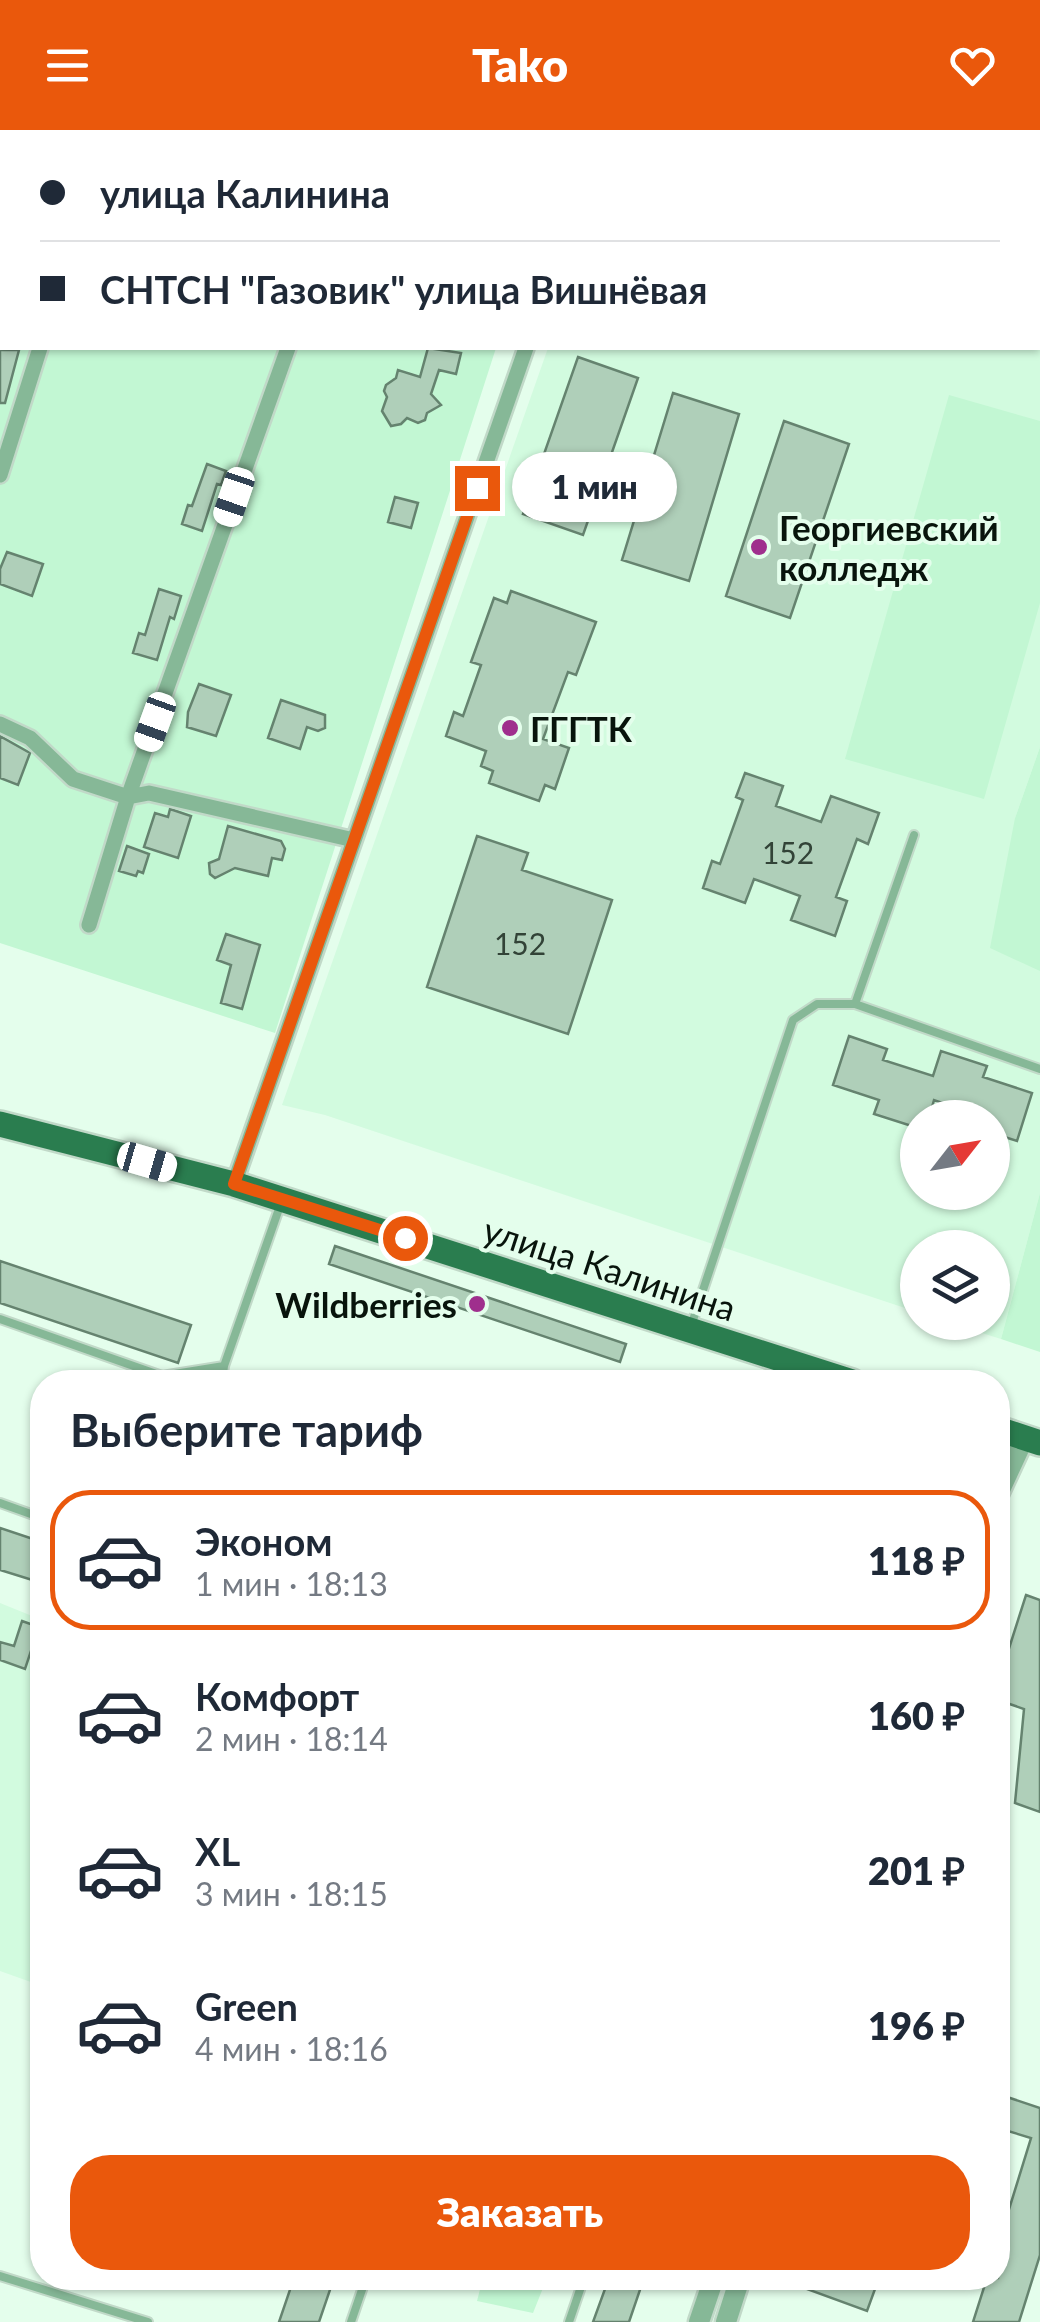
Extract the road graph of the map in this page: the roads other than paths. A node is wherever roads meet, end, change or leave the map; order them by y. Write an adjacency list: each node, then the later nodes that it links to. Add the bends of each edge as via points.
1 (39, 350): 4 (street)
2 (287, 350): 6 (street)
3 (525, 350): 8 (street)
4 (0, 475)
5 (0, 724): 6 (street, via 30,738 72,779)
6 (128, 797): 8 (street, via 149,793); 9 (street)
7 (914, 834): 10 (lane)
8 (354, 840): 13 (street)
9 (90, 924)
10 (856, 1004): 11 (lane); 16 (lane, via 817,1004 794,1020)
11 (1040, 1069)
12 (0, 1124): 13 (main road, улица Калинина)
13 (234, 1184): 14 (main road, улица Калинина)
14 (282, 1199): 16 (main road, улица Калинина); 17 (lane)
15 (0, 1319): 18 (lane)
16 (690, 1330): 21 (main road, улица Калинина)
17 (224, 1366): 19 (lane); 20 (lane)
18 (137, 1370)
19 (205, 1370)
20 (224, 1370)
21 (815, 1370)
22 (1032, 1440): 23 (street)
23 (1010, 1475)
24 (0, 1503): 25 (lane)
25 (30, 1514)
26 (0, 2276): 27 (lane)
27 (30, 2285)
28 (45, 2290): 33 (lane)
29 (362, 2290): 34 (lane)
30 (580, 2290): 35 (lane)
31 (710, 2290): 36 (street)
32 (736, 2290): 37 (street)
33 (148, 2322)
34 (351, 2322)
35 (569, 2322)
36 (699, 2322)
37 (726, 2322)

